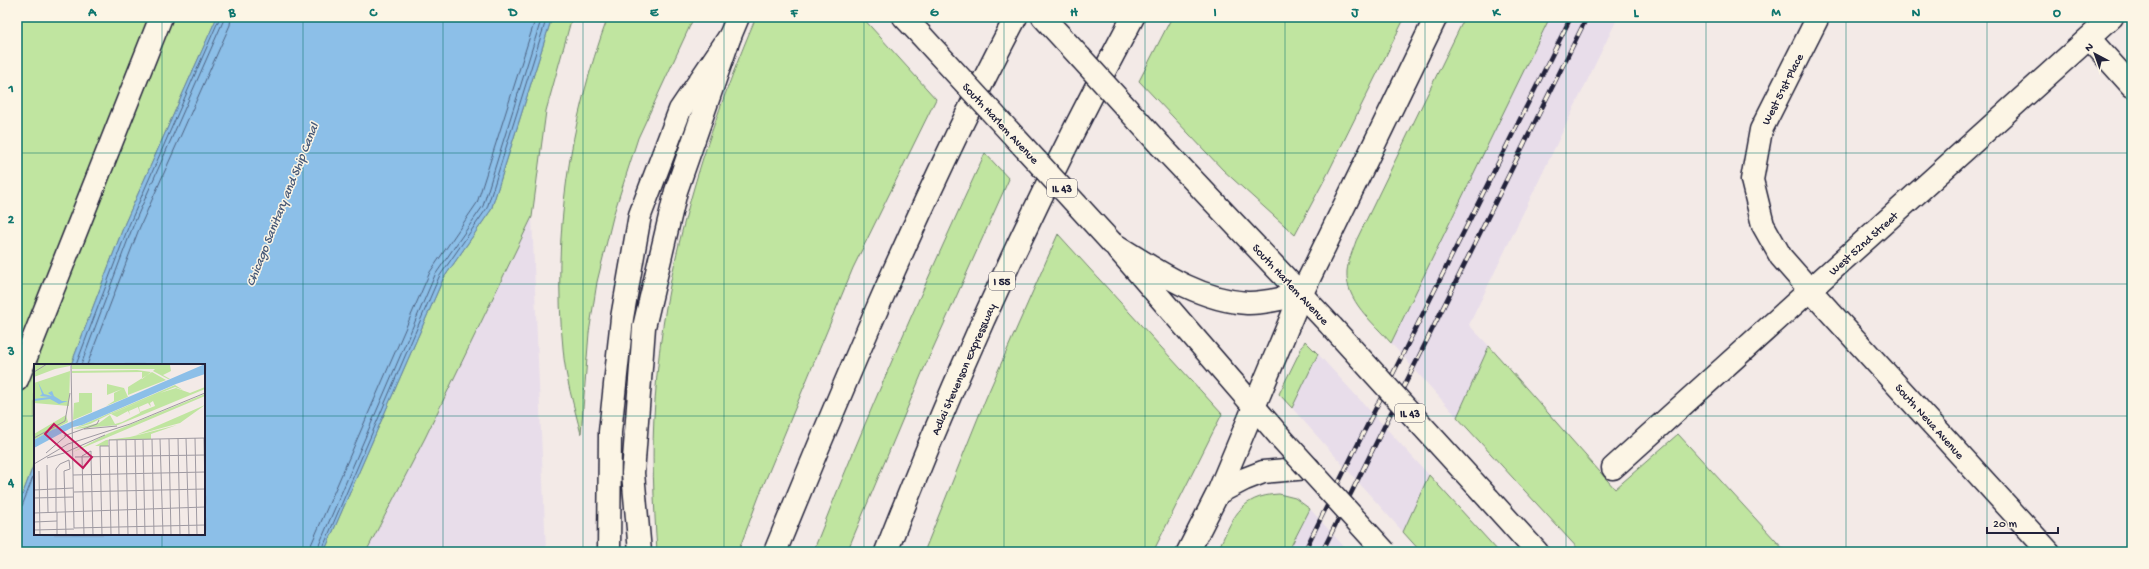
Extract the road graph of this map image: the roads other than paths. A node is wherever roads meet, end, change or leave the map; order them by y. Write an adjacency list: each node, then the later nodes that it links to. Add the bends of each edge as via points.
1 (161, 17): 14 (main road)
2 (904, 17): 11 (main road, South Harlem Avenue / IL 43, bridge)
3 (1016, 17): 21 (main road, via 924,203 843,385)
4 (1043, 17): 13 (main road, South Harlem Avenue / IL 43, bridge)
5 (1133, 17): 22 (main road, Adlai Stevenson Expressway / I 55, via 1020,240 955,386)
6 (1436, 17): 13 (main road)
7 (1818, 17): 12 (main road, West 51st Place, via 1761,130 1752,180 1763,224 1781,257)
8 (2098, 25): 10 (main road); 12 (main road, West 52nd Street)
9 (734, 26): 19 (main road, via 680,110 640,215 622,318 610,432); 20 (main road, via 676,191 644,327 633,473)
10 (2132, 86)
11 (1112, 243): 13 (main road, via 1178,283 1219,297 1248,303); 15 (main road, South Harlem Avenue / IL 43)
12 (1810, 290): 17 (main road, West 52nd Street); 26 (main road, South Neva Avenue)
13 (1302, 295): 15 (main road); 25 (main road, South Harlem Avenue / IL 43, bridge)
14 (17, 380)
15 (1253, 406): 16 (main road, South Harlem Avenue / IL 43, bridge); 18 (main road)
16 (1309, 468): 18 (main road, via 1263,472); 24 (main road, South Harlem Avenue / IL 43, bridge)
17 (1613, 468)
18 (1218, 493): 23 (main road)
19 (609, 552)
20 (640, 552)
21 (775, 552)
22 (886, 552)
23 (1188, 552)
24 (1385, 552)
25 (1537, 552)
26 (2049, 552)

